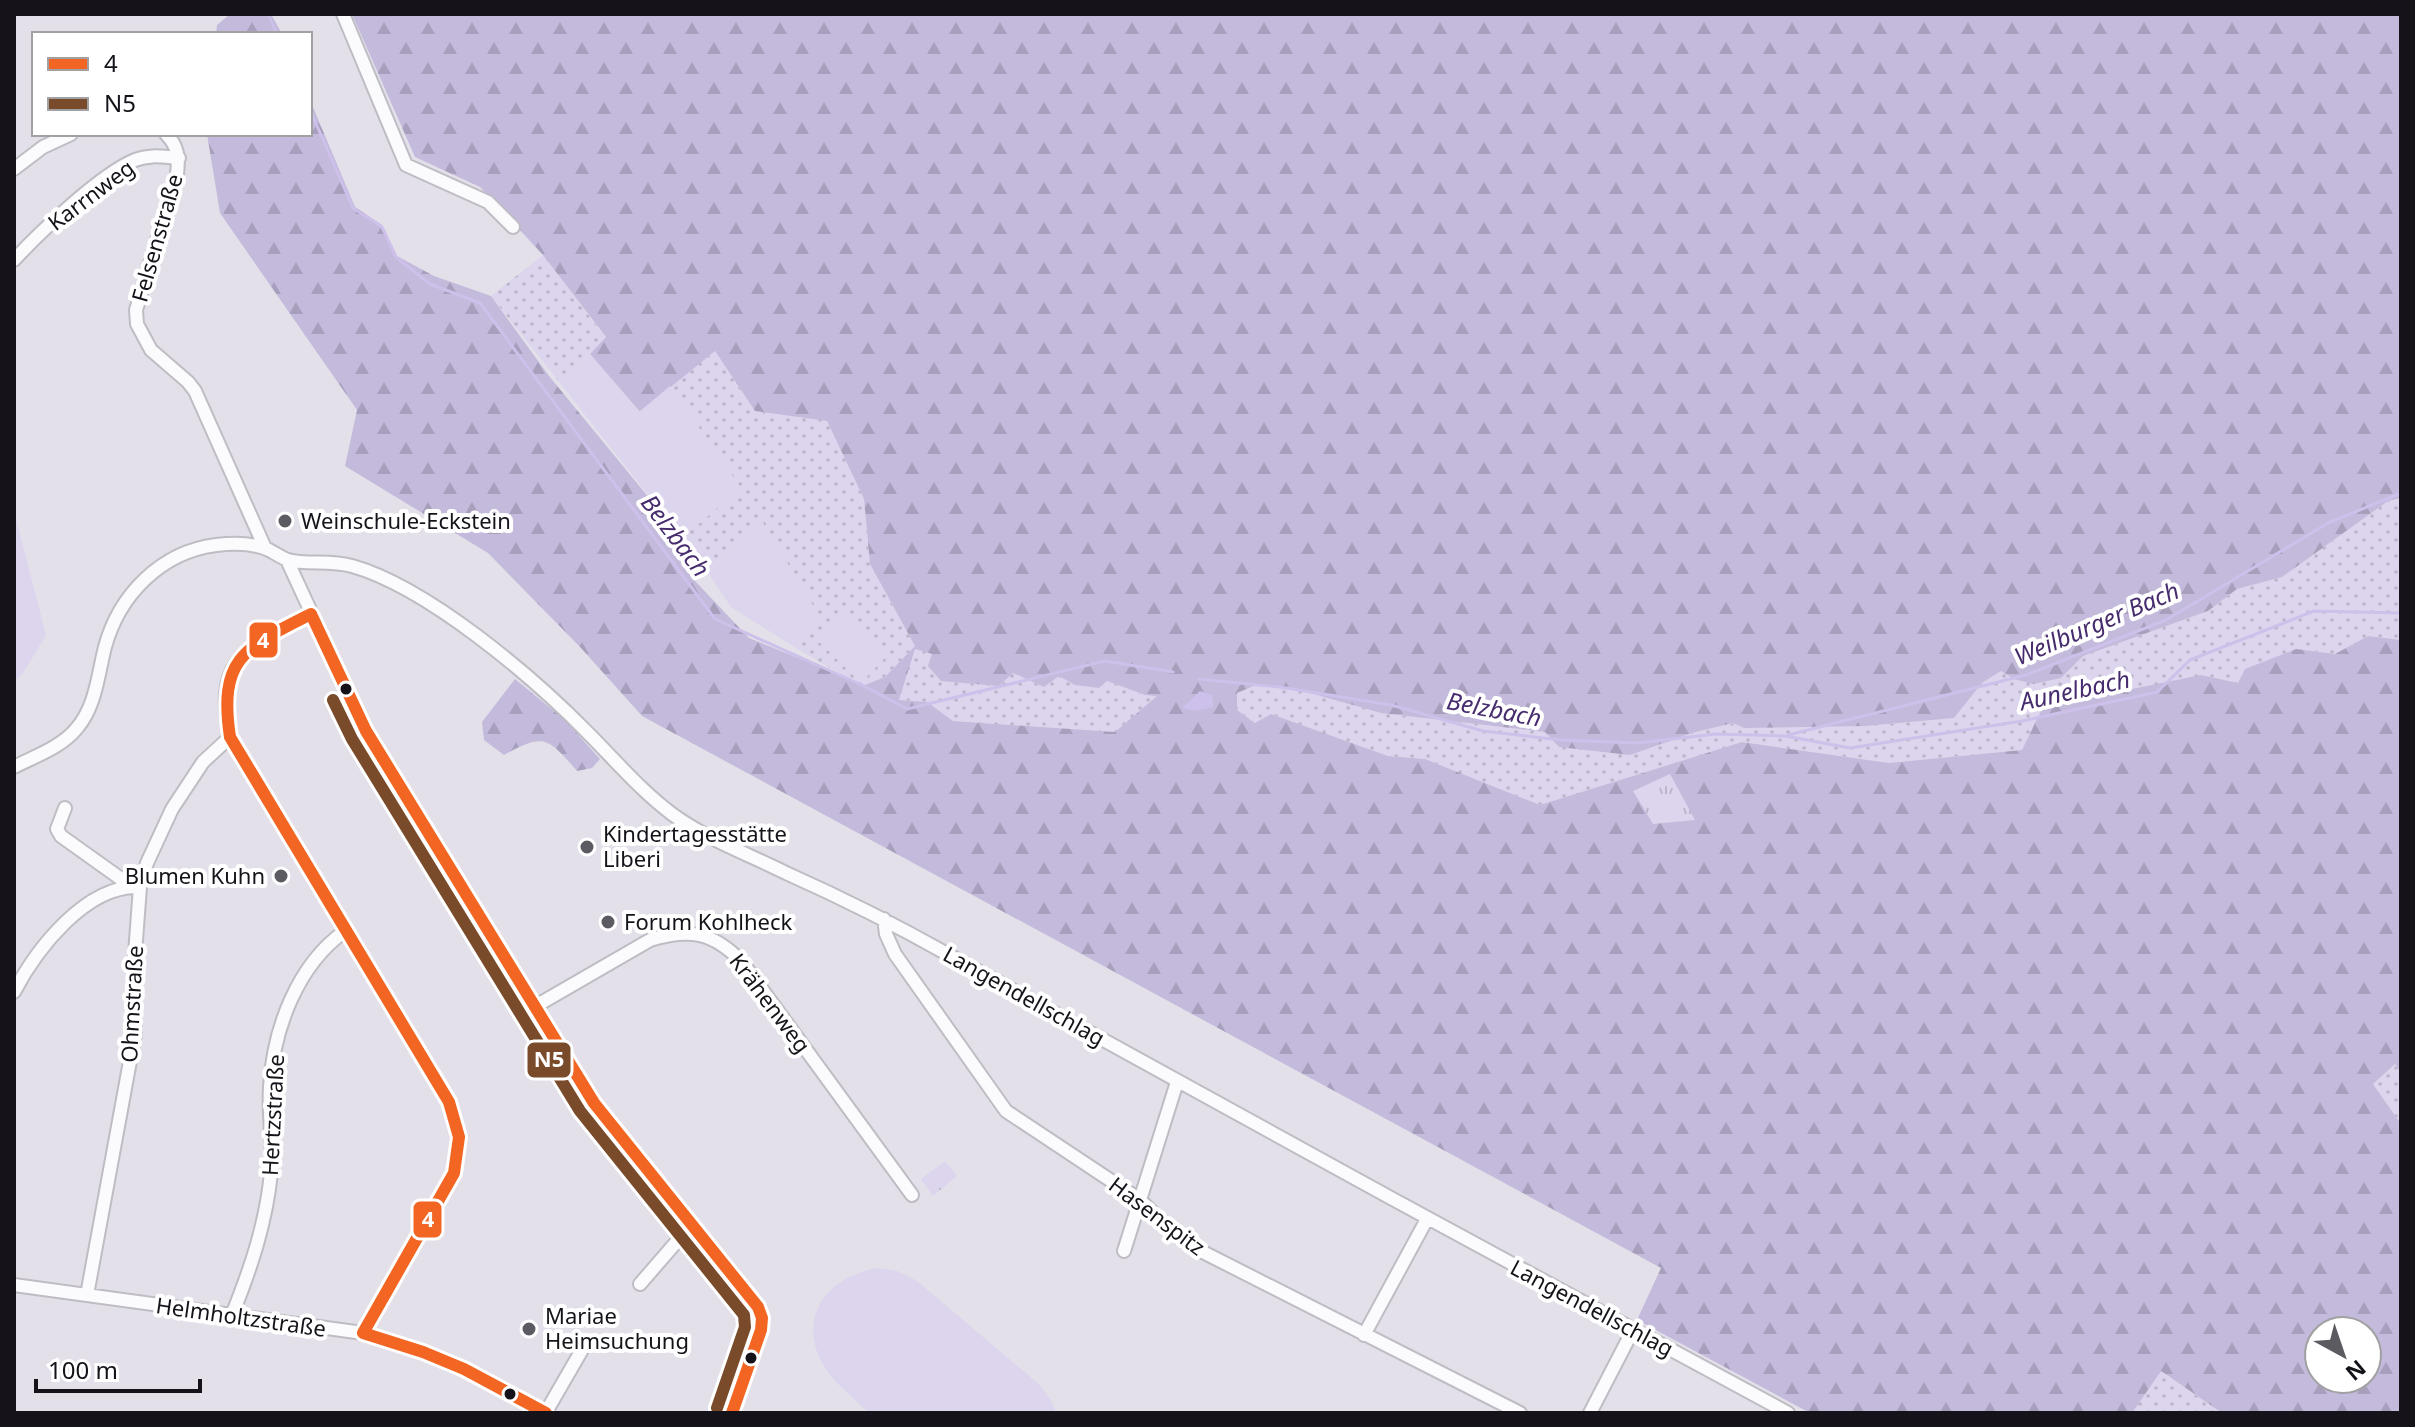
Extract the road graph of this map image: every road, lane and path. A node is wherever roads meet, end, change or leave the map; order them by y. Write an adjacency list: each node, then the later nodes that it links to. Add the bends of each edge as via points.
1 (343, 14): 6 (street, via 406,165 488,202)
2 (67, 136): 5 (street)
3 (168, 136): 4 (street, Felsenstraße)
4 (179, 158): 7 (street, Karrnweg, via 152,156 123,166); 8 (street, Felsenstraße, via 137,299 137,324 151,350 195,391)
5 (14, 169)
6 (513, 227)
7 (14, 260)
8 (265, 548): 9 (street); 12 (street, via 214,545 166,562 146,577 115,618 89,711 79,726 66,739)
9 (287, 560): 10 (street); 15 (street, Langendellschlag, via 352,566 406,589 524,673 676,817)
10 (311, 614): 11 (street, via 261,639 230,671 224,693); 18 (street, via 366,731)
11 (230, 737): 14 (street, Ohmstraße, via 203,762 172,809); 16 (street)
12 (14, 767)
13 (65, 808): 14 (street, via 57,829 61,836)
14 (135, 887): 17 (street, via 109,892 64,924 39,950); 27 (street, Ohmstraße, via 135,1034)
15 (884, 919): 19 (street, Langendellschlag); 21 (street, Hasenspitz, via 895,954 1006,1111)
16 (345, 931): 28 (street, Hertzstraße, via 320,952 279,1032 270,1089 268,1198 253,1263); 30 (street, via 449,1102 459,1137 454,1173)
17 (14, 992)
18 (534, 1007): 20 (street, Krähenweg, via 650,940 691,933 717,941 742,962); 23 (street, via 594,1103)
19 (1177, 1082): 21 (street); 22 (street, Langendellschlag)
20 (912, 1195)
21 (1140, 1200): 24 (street); 31 (street, Hasenspitz, via 1193,1247)
22 (1427, 1219): 29 (street, Langendellschlag); 31 (street)
23 (692, 1224): 25 (street); 34 (street, via 762,1318)
24 (1124, 1251)
25 (640, 1284)
26 (14, 1285): 27 (street, Helmholtzstraße)
27 (87, 1295): 28 (street, Helmholtzstraße)
28 (232, 1315): 30 (street, Helmholtzstraße)
29 (1633, 1330): 36 (street); 37 (street, Langendellschlag)
30 (363, 1333): 33 (street, Helmholtzstraße, via 464,1369)
31 (1364, 1335): 35 (street, Hasenspitz)
32 (583, 1348): 33 (street)
33 (546, 1412)
34 (732, 1413)
35 (1520, 1413)
36 (1590, 1413)
37 (1788, 1413)

